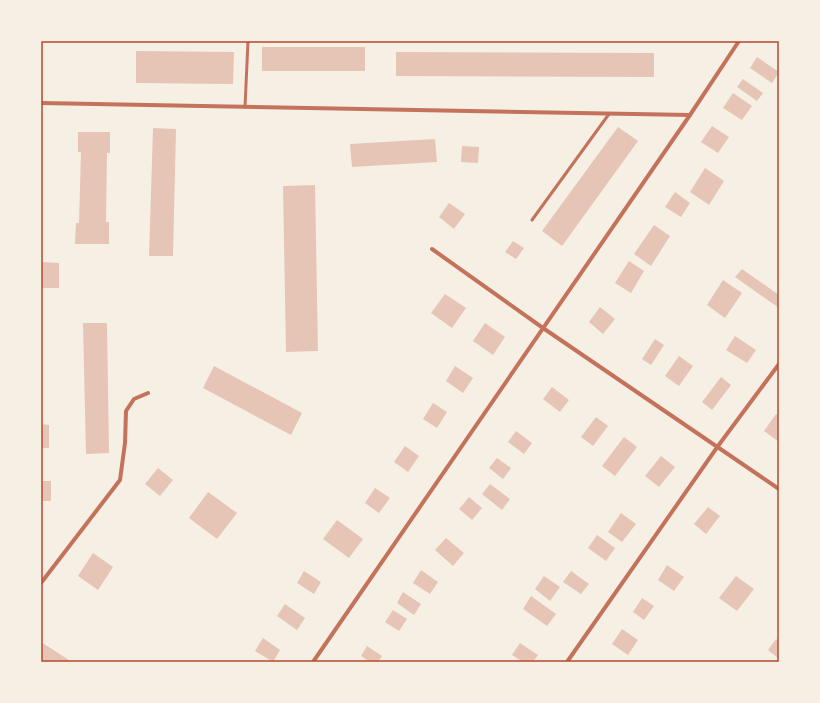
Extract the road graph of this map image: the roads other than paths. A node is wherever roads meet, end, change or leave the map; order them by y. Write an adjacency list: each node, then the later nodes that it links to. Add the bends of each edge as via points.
1 (248, 41): 4 (lane)
2 (739, 41): 6 (street)
3 (41, 103): 4 (street)
4 (245, 107): 5 (street)
5 (609, 114): 6 (street); 7 (lane)
6 (690, 115): 9 (street)
7 (532, 220)
8 (432, 249): 9 (street)
9 (543, 328): 12 (street); 15 (street)
10 (779, 364): 12 (street)
11 (148, 393): 14 (street, via 134,399 126,411 120,480)
12 (718, 446): 13 (street); 16 (street)
13 (779, 489)
14 (41, 583)
15 (313, 662)
16 (567, 662)

